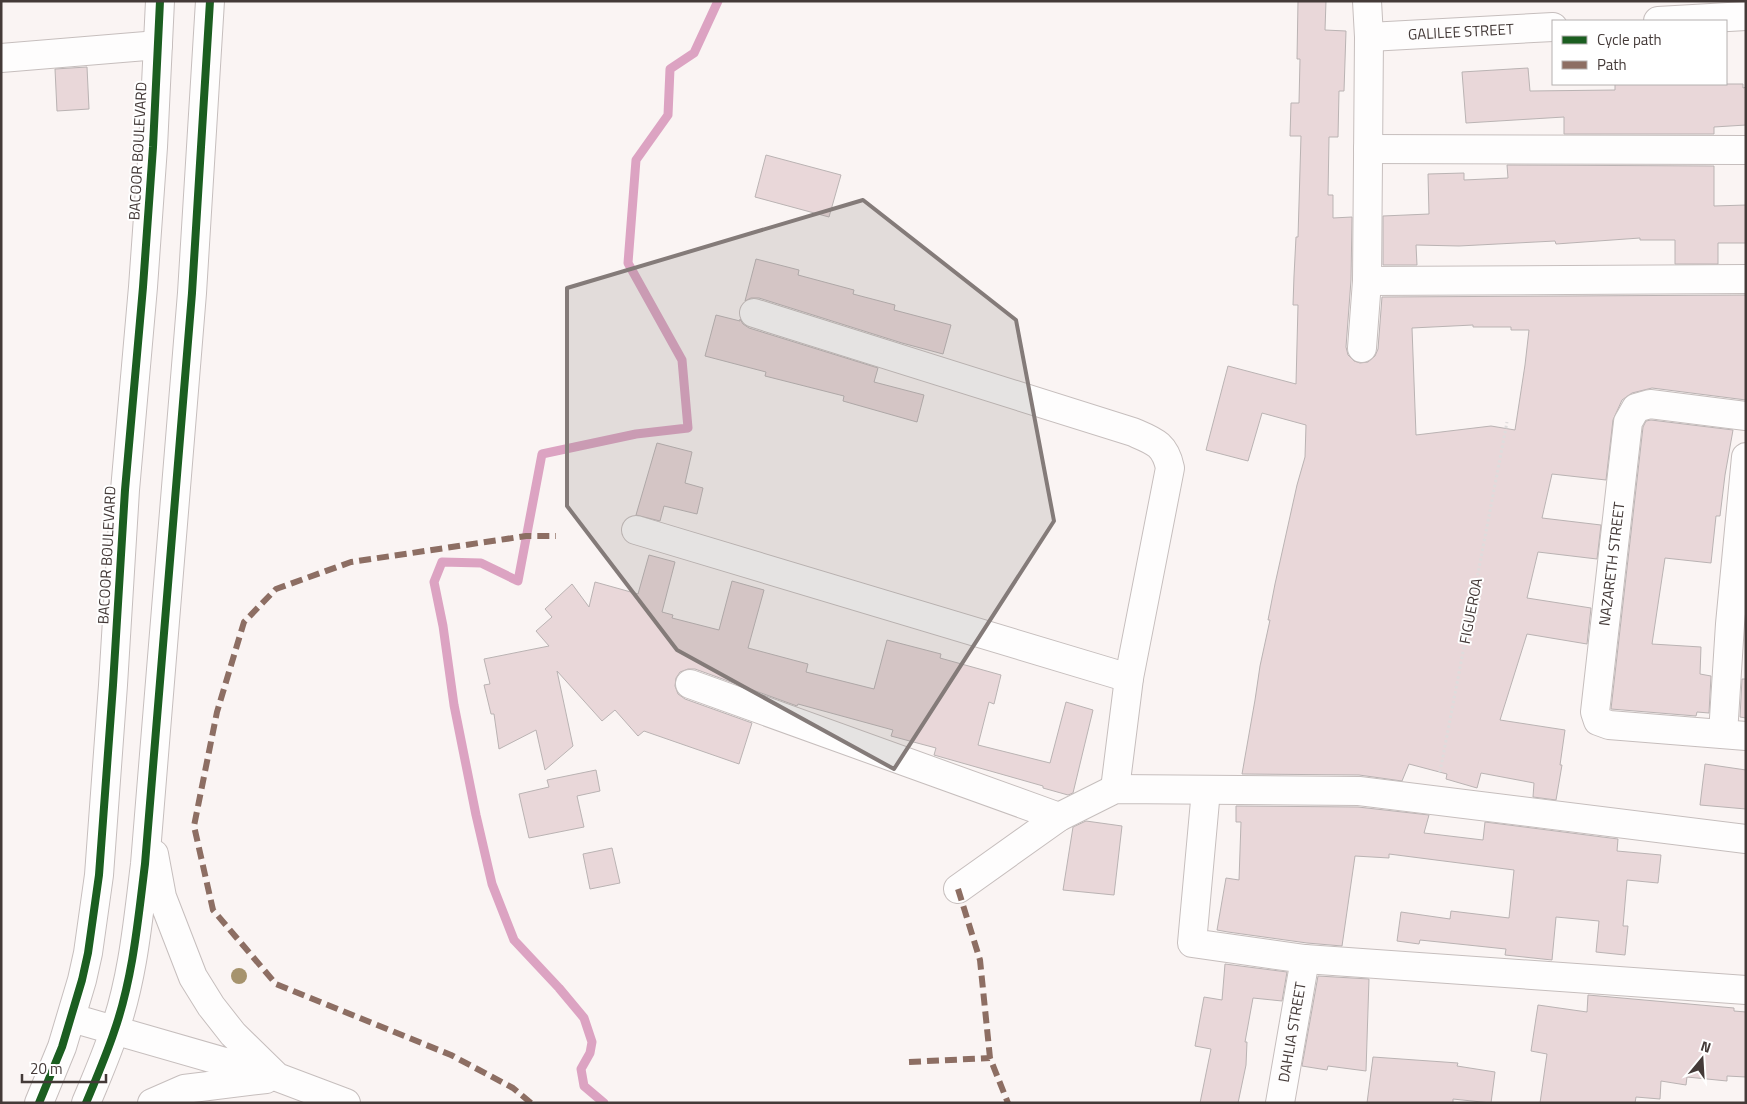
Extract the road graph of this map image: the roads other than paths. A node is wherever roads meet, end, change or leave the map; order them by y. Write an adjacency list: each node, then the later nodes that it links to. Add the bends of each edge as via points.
1 (160, 1): 8 (street, BACOOR BOULEVARD)
2 (210, 1): 26 (street, via 192,293)
3 (1367, 1): 7 (street)
4 (1746, 16): 5 (street)
5 (1676, 20)
6 (1552, 27): 7 (street, GALILEE STREET)
7 (1369, 37): 10 (street)
8 (158, 45): 9 (street); 31 (street, BACOOR BOULEVARD, via 99,875 88,954)
9 (1, 58)
10 (1368, 149): 11 (street); 13 (street)
11 (1746, 150)
12 (1746, 279): 13 (street)
13 (1366, 281): 15 (street)
14 (754, 313): 20 (street, via 1154,441 1167,454 1170,468)
15 (1362, 348)
16 (1746, 416): 22 (street, NAZARETH STREET, via 1650,404 1636,408 1628,422 1595,712 1598,722 1608,725)
17 (1746, 457): 19 (street)
18 (636, 530): 20 (street)
19 (1738, 625): 22 (street)
20 (1129, 678): 23 (street)
21 (690, 684): 25 (street)
22 (1735, 735)
23 (1115, 789): 24 (street); 25 (street)
24 (1206, 790): 27 (street, via 1359,791); 29 (street, via 1192,943)
25 (1059, 817): 28 (street)
26 (149, 825): 32 (street, via 138,924 129,976); 33 (street, via 162,897 193,977 233,1034)
27 (1746, 839)
28 (958, 889)
29 (1305, 959): 30 (street); 38 (street, DAHLIA STREET)
30 (1746, 990)
31 (72, 1018): 32 (street); 34 (street, BACOOR BOULEVARD)
32 (114, 1031): 33 (street); 35 (street)
33 (277, 1077): 36 (street, via 184,1089); 37 (street)
34 (39, 1103)
35 (86, 1103)
36 (152, 1103)
37 (346, 1103)
38 (1280, 1103)

